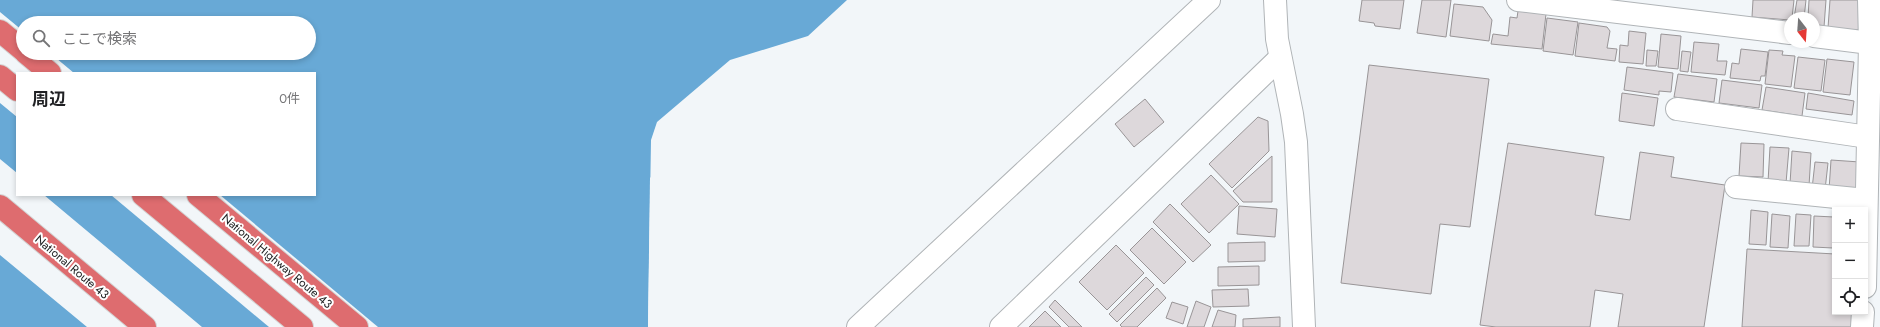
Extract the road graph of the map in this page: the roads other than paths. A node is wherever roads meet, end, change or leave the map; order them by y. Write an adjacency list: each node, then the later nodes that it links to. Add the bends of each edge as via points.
1 (1209, 0): 5 (street)
2 (1275, 0): 11 (street, via 1274,20)
3 (1518, 0): 7 (street)
4 (1873, 6): 9 (street)
5 (1195, 8): 30 (street)
6 (0, 31): 10 (highway)
7 (1784, 33)
8 (1820, 37): 9 (street)
9 (1870, 43): 13 (street)
10 (16, 44)
11 (1280, 58): 31 (street); 32 (street, via 1296,142)
12 (34, 60): 14 (highway)
13 (1875, 67): 18 (street)
14 (49, 72)
15 (0, 76): 16 (highway)
16 (16, 89)
17 (1677, 109): 18 (street)
18 (1872, 146): 22 (street)
19 (1736, 188): 22 (street)
20 (144, 196): 28 (highway)
21 (199, 196): 29 (highway, National Highway Route 43)
22 (1866, 200): 24 (street)
23 (0, 206): 27 (highway, National Route 43)
24 (1873, 267): 25 (street)
25 (1868, 280)
26 (1863, 315): 33 (street)
27 (145, 327)
28 (302, 327)
29 (357, 327)
30 (858, 327)
31 (1000, 327)
32 (1304, 327)
33 (1862, 327)

